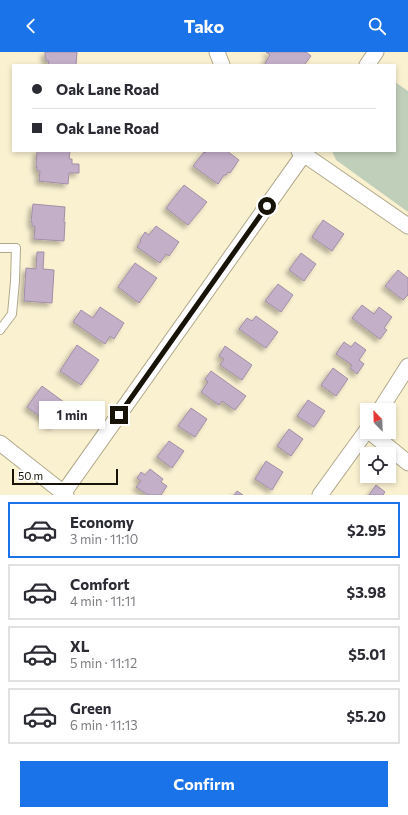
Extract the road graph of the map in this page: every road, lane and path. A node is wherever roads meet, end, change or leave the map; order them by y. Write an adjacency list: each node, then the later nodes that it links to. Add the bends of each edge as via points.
1 (217, 52): 3 (street)
2 (376, 52): 4 (street)
3 (222, 64)
4 (368, 64)
5 (303, 152): 6 (street); 15 (street)
6 (408, 226)
7 (0, 248): 8 (lane, via 16,248 12,314)
8 (0, 330)
9 (408, 366): 10 (street)
10 (384, 403)
11 (360, 439): 16 (street)
12 (378, 439): 14 (street)
13 (0, 443): 15 (street)
14 (408, 464)
15 (64, 494)
16 (320, 495)

